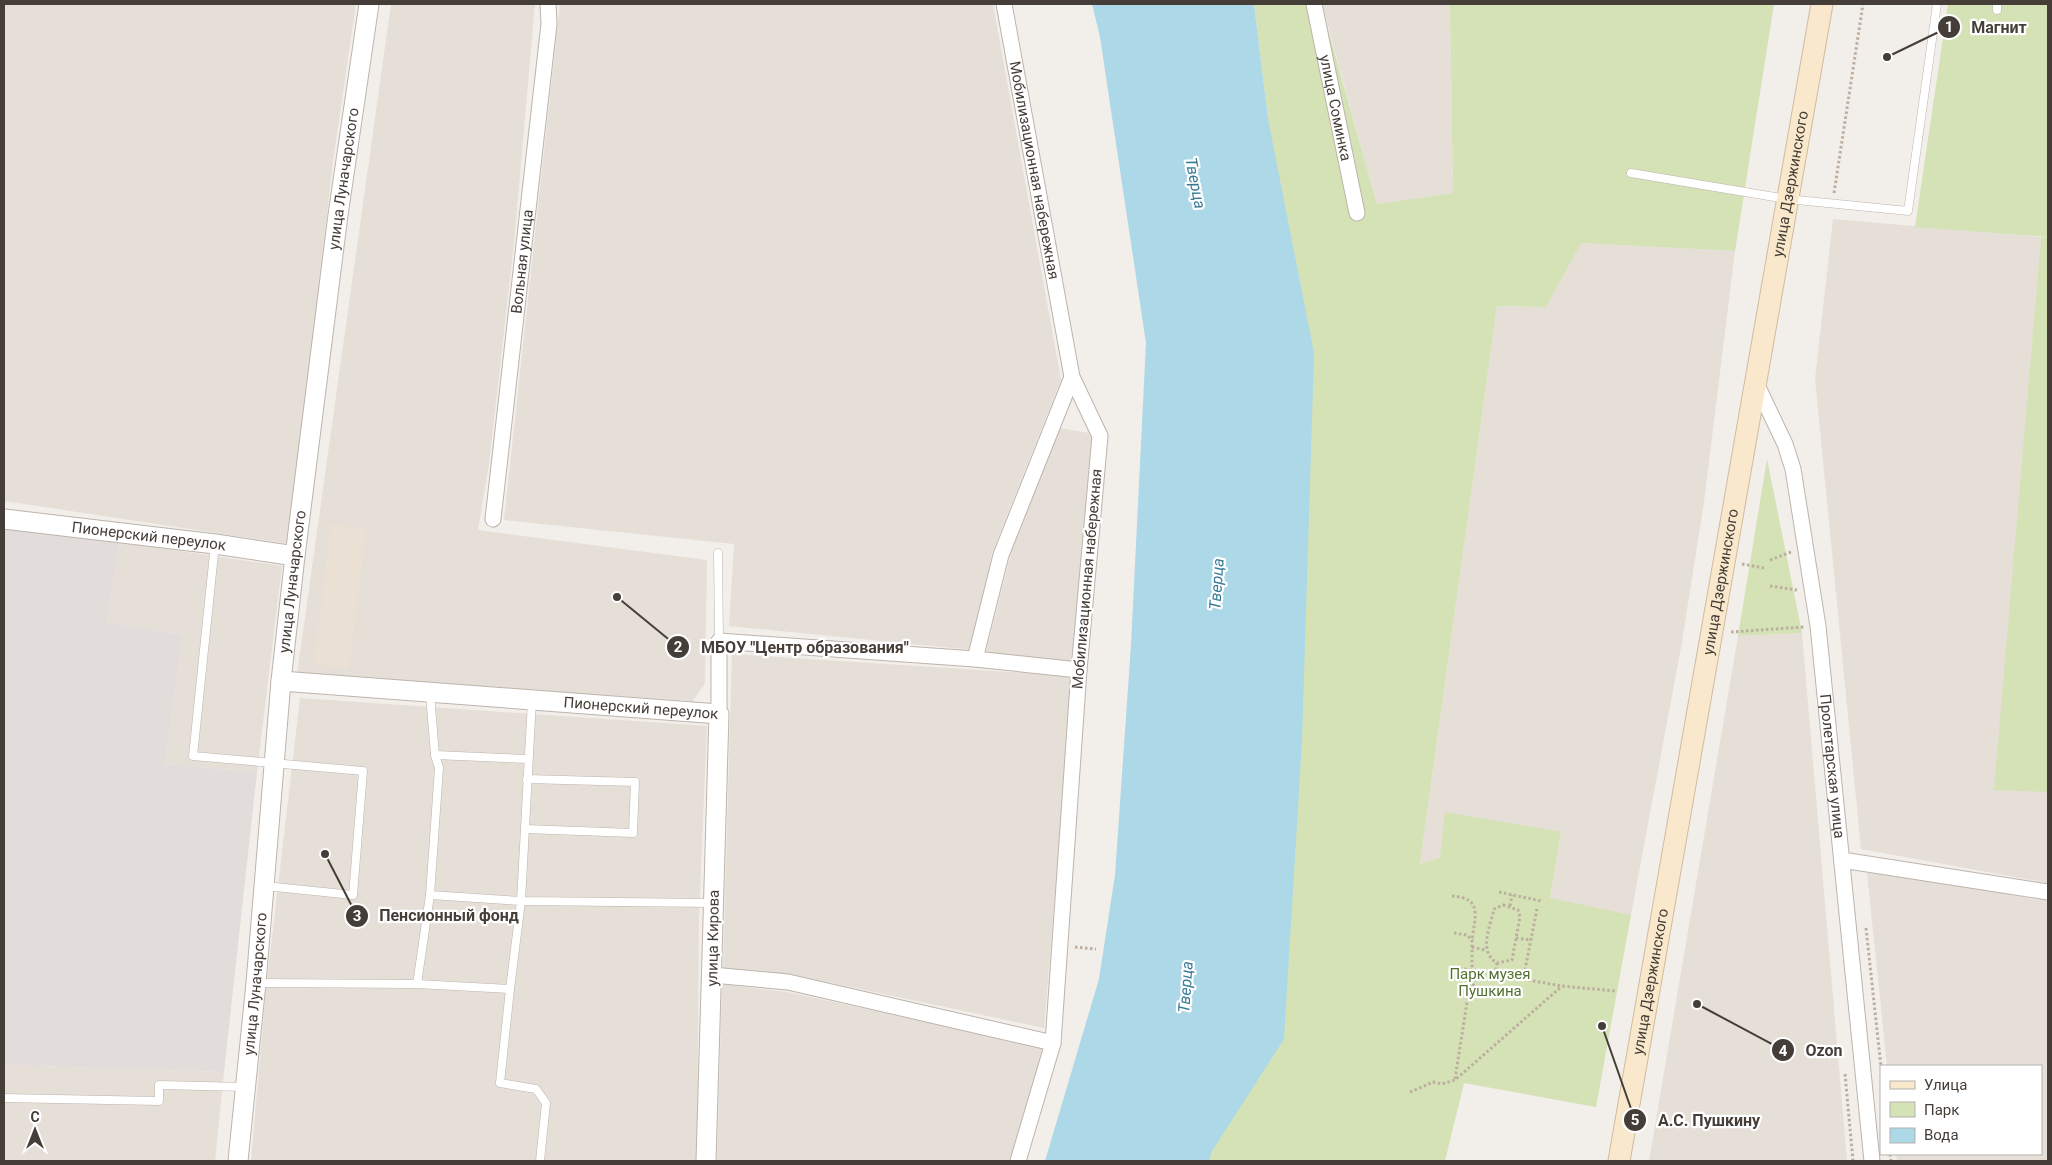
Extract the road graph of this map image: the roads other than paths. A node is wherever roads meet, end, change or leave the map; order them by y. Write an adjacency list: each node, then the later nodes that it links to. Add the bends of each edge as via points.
1 (369, 4): 16 (street, улица Луначарского, via 338,215)
2 (548, 4): 13 (street, Вольная улица, via 549,24)
3 (1004, 4): 10 (street, Мобилизационная набережная)
4 (1314, 4): 9 (street, улица Соминка)
5 (1822, 4): 8 (main road, улица Дзержинского)
6 (1937, 4): 8 (lane, via 1908,210)
7 (1630, 173): 8 (lane)
8 (1787, 199): 11 (main road, улица Дзержинского)
9 (1357, 213)
10 (1072, 377): 18 (street, via 1001,555); 19 (street, Мобилизационная набережная, via 1100,436)
11 (1755, 381): 29 (street, Пролетарская улица, via 1785,444 1797,492 1818,626); 46 (main road, улица Дзержинского)
12 (4, 519): 14 (street, Пионерский переулок)
13 (494, 519)
14 (215, 544): 16 (street, Пионерский переулок); 26 (lane, via 193,756)
15 (718, 553): 17 (lane)
16 (295, 556): 20 (street, улица Луначарского)
17 (719, 641): 18 (street); 23 (street, Пионерский переулок)
18 (975, 659): 19 (street)
19 (1079, 670): 39 (street, Мобилизационная набережная)
20 (281, 681): 21 (street, Пионерский переулок); 26 (street, улица Луначарского)
21 (430, 692): 22 (street, Пионерский переулок); 24 (lane)
22 (532, 700): 23 (street, Пионерский переулок); 25 (lane)
23 (718, 714): 34 (street, улица Кирова)
24 (435, 755): 25 (lane); 32 (lane, via 439,768)
25 (528, 759): 27 (lane)
26 (275, 763): 30 (street, улица Луначарского); 30 (lane, via 363,771 353,895)
27 (527, 779): 28 (lane); 28 (lane, via 634,782 633,833)
28 (525, 830): 33 (lane)
29 (1842, 860): 31 (street); 47 (street, Пролетарская улица)
30 (264, 886): 36 (street, улица Луначарского)
31 (2048, 892)
32 (430, 895): 33 (lane); 37 (lane)
33 (521, 901): 34 (lane); 38 (lane)
34 (714, 903): 35 (street, улица Кирова)
35 (712, 975): 39 (street, via 788,982); 44 (street, улица Кирова)
36 (256, 983): 37 (lane); 40 (street, улица Луначарского)
37 (417, 984): 38 (lane)
38 (510, 989): 43 (lane, via 500,1083 536,1089 546,1103)
39 (1053, 1043): 45 (street, Мобилизационная набережная)
40 (246, 1087): 41 (lane, via 159,1085 159,1101); 42 (street, улица Луначарского)
41 (4, 1098)
42 (238, 1161)
43 (540, 1161)
44 (706, 1161)
45 (1018, 1161)
46 (1619, 1161)
47 (1872, 1161)

